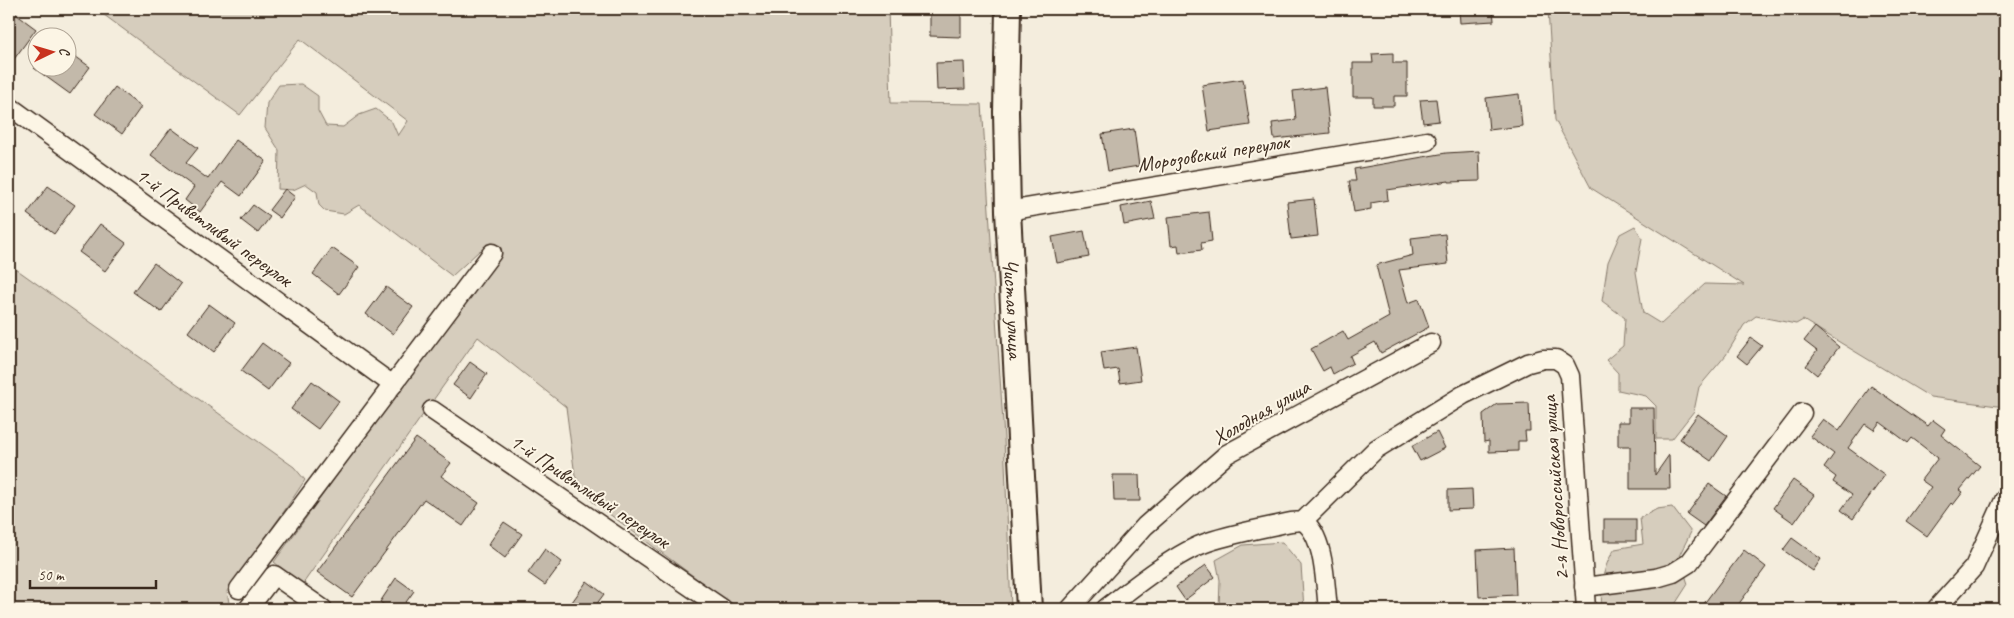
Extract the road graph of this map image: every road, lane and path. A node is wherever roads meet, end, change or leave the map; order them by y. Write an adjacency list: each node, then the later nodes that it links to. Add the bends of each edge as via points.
1 (1008, 9): 4 (street, Чистая улица)
2 (9, 106): 7 (street, 1-й Приветливый переулок)
3 (1426, 141): 4 (street, Морозовский переулок)
4 (1008, 210): 17 (street, Чистая улица)
5 (492, 253): 7 (street)
6 (1431, 343): 18 (street, Холодная улица, via 1227,454 1145,526)
7 (394, 385): 13 (street)
8 (432, 410): 16 (street, 1-й Приветливый переулок)
9 (1802, 413): 12 (street, via 1689,563 1674,573 1656,578)
10 (2005, 498): 22 (street, via 1974,567)
11 (1303, 521): 12 (street, 2-я Новороссийская улица, via 1376,450 1463,395 1528,362 1556,360 1565,365 1573,397); 19 (street, via 1208,542 1188,550); 20 (street, via 1310,526 1322,559)
12 (1584, 587): 21 (street, 2-я Новороссийская улица)
13 (239, 589)
14 (248, 609): 15 (street, via 274,575)
15 (323, 609)
16 (722, 609)
17 (1029, 609)
18 (1070, 609)
19 (1105, 609)
20 (1328, 609)
21 (1586, 609)
22 (1936, 609)

